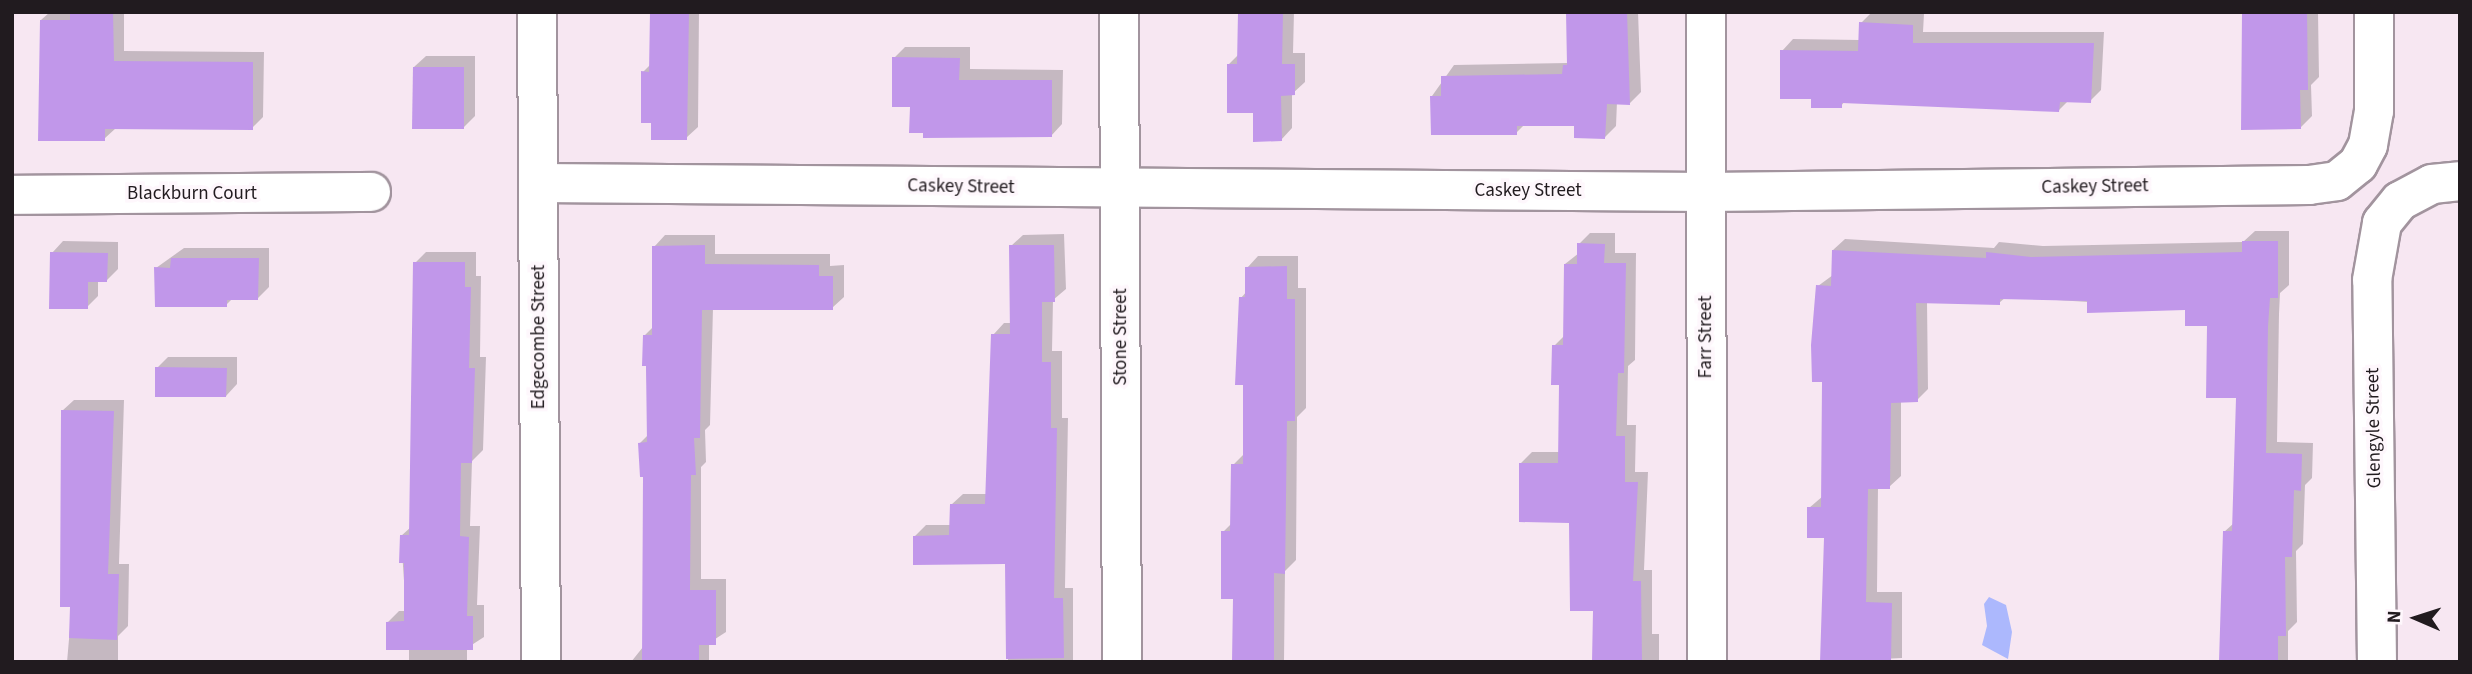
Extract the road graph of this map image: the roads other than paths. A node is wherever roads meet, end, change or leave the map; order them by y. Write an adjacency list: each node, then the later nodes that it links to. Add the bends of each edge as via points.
1 (537, 12): 6 (street, Edgecombe Street)
2 (1119, 12): 7 (street, Stone Street)
3 (1706, 12): 9 (street, Farr Street)
4 (2374, 12): 9 (street, Caskey Street, via 2374,111 2368,145 2358,164 2337,181)
5 (2460, 181): 14 (street, Glengyle Street, via 2432,184 2400,201 2382,223 2372,280)
6 (538, 183): 7 (street, Caskey Street); 11 (street, Edgecombe Street)
7 (1120, 188): 9 (street, Caskey Street); 12 (street, Stone Street)
8 (371, 192): 10 (street, Blackburn Court)
9 (1707, 192): 13 (street, Farr Street)
10 (12, 195)
11 (541, 662)
12 (1122, 662)
13 (1707, 662)
14 (2377, 662)

